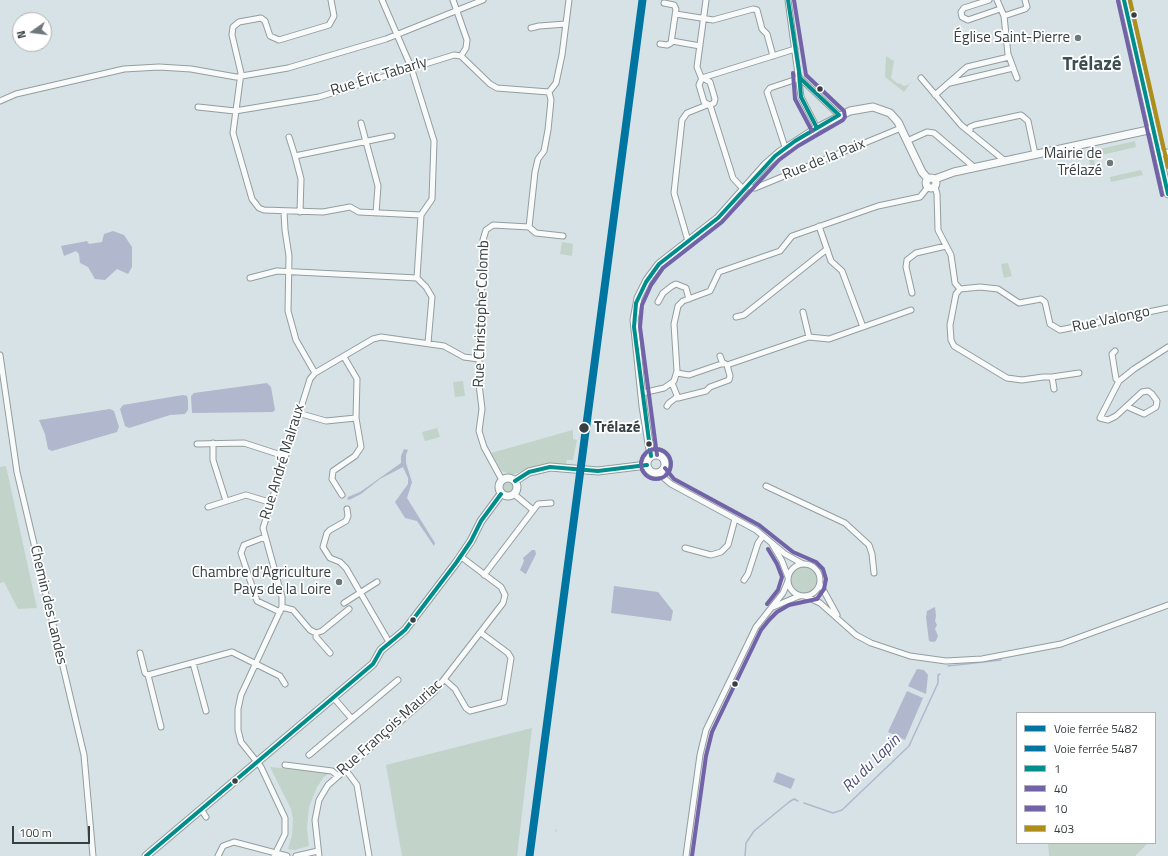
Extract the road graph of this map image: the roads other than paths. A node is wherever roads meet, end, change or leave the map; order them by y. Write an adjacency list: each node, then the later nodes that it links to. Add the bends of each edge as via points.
1 (331, 0): 32 (street, via 334,16 329,25 279,40 270,36 261,18 234,25 231,33 241,67)
2 (382, 0): 20 (street)
3 (453, 0): 14 (street)
4 (483, 0): 14 (street)
5 (569, 0): 18 (street)
6 (706, 0): 17 (street)
7 (788, 0): 24 (street)
8 (989, 0): 13 (street, via 964,8 961,12 962,17 968,20)
9 (997, 0): 13 (street)
10 (1025, 0): 16 (street, via 1025,9)
11 (1124, 0): 50 (street)
12 (664, 3): 15 (street, via 675,6)
13 (1000, 9): 16 (street)
14 (458, 10): 20 (street); 25 (street, via 468,40)
15 (676, 14): 17 (street); 21 (street)
16 (1004, 16): 27 (street)
17 (704, 19): 23 (street); 26 (street, via 717,19 757,10)
18 (566, 24): 19 (street); 40 (street, via 556,83)
19 (531, 28)
20 (396, 35): 28 (street); 32 (street, via 341,54 288,68)
21 (672, 41): 22 (street, via 667,45); 23 (street)
22 (660, 44)
23 (700, 46): 33 (street, via 696,67)
24 (794, 49): 26 (street); 34 (street)
25 (461, 56): 28 (street, Rue Éric Tabarly, via 450,56); 40 (street, via 497,88)
26 (773, 56): 31 (street)
27 (1009, 58): 29 (street); 30 (street, via 967,67)
28 (411, 67): 45 (street, Rue Éric Tabarly, via 319,97); 69 (street, via 434,141 432,199)
29 (1013, 68): 36 (street); 37 (street)
30 (959, 74): 37 (street); 39 (street)
31 (709, 75): 33 (street); 38 (street)
32 (241, 76): 42 (street, via 159,67 124,69 16,94); 45 (street)
33 (702, 78): 38 (street); 43 (street, via 699,85)
34 (800, 78): 46 (street); 48 (street, via 801,97); 56 (street, via 770,88 767,92)
35 (922, 78): 41 (street)
36 (1017, 78)
37 (962, 80): 39 (street)
38 (710, 82): 43 (street, via 715,99 714,103)
39 (950, 83): 41 (street)
40 (549, 92): 71 (street, via 551,100 548,130 544,151 538,159 535,172)
41 (935, 95): 51 (street)
42 (0, 101)
43 (708, 105): 64 (street, via 733,178); 73 (street, via 687,113 682,120 674,193)
44 (198, 107): 45 (street, Rue Éric Tabarly)
45 (235, 112): 66 (street, via 234,141 254,204 264,210)
46 (839, 115): 48 (street); 49 (street, via 873,107 890,113)
47 (361, 123): 55 (street)
48 (817, 128): 56 (street)
49 (901, 128): 54 (street); 64 (street, Rue de la Paix, via 755,188)
50 (1153, 129): 58 (street); 59 (street)
51 (970, 132): 58 (street, via 970,127 974,125 1022,115 1028,121); 61 (street)
52 (392, 136): 55 (street)
53 (289, 137): 60 (street)
54 (907, 141): 62 (street, via 927,132 934,133); 63 (street, via 922,172)
55 (366, 142): 60 (street); 68 (street, via 378,186)
56 (785, 148): 64 (street)
57 (1168, 152): 59 (street)
58 (1035, 154): 61 (street)
59 (1158, 154): 65 (street)
60 (295, 156): 67 (street, via 301,179)
61 (1005, 161): 62 (street)
62 (975, 168): 63 (street, via 941,176)
63 (931, 183): 70 (street, via 920,197 878,206); 74 (street, via 937,194 938,230)
64 (745, 187): 73 (street, via 718,218)
65 (1168, 194)
66 (284, 212): 67 (street); 76 (street)
67 (300, 212): 68 (street, via 323,212 350,207 359,212)
68 (376, 213): 69 (street)
69 (421, 215): 78 (street)
70 (819, 226): 75 (street); 81 (street, via 791,236 780,251 720,272 710,291)
71 (529, 227): 72 (street, via 536,233); 95 (street, Rue Christophe Colomb, via 495,225 485,232)
72 (563, 236)
73 (688, 241): 104 (street, via 653,271 636,303 634,327)
74 (946, 246): 79 (street, via 952,258 955,283); 80 (street, via 916,252 907,260 906,267)
75 (827, 249): 86 (street, via 744,315); 87 (street, via 831,261 842,271)
76 (289, 272): 77 (street, via 270,271); 78 (street); 97 (street, via 288,311 296,340)
77 (250, 278)
78 (417, 278): 89 (street, via 432,297)
79 (960, 288): 83 (street, Rue Valongo, via 998,289 1017,303 1043,300 1050,324 1060,330); 100 (street, via 956,294 950,325 954,346 1007,378 1022,380)
80 (912, 293)
81 (689, 299): 82 (street, via 686,288 676,284 663,293); 98 (street, via 679,304 674,320)
82 (658, 302)
83 (1168, 308)
84 (911, 310): 87 (street)
85 (803, 312): 88 (street)
86 (736, 317)
87 (863, 327): 88 (street, via 829,339)
88 (809, 336): 96 (street)
89 (428, 343): 94 (street, via 380,337); 95 (street, via 447,346 464,357)
90 (1168, 347): 101 (street)
91 (1115, 351): 101 (street, via 1112,354 1116,379)
92 (0, 354): 174 (street, Chemin des Landes, via 17,472 84,755)
93 (720, 356): 96 (street)
94 (344, 357): 97 (street); 109 (street, via 357,379)
95 (479, 359): 116 (street, Rue Christophe Colomb, via 482,409 480,436)
96 (725, 364): 98 (street, via 689,375); 105 (street, via 730,378 728,381 706,391)
97 (315, 373): 108 (street, Rue André Malraux, via 310,379)
98 (677, 373): 102 (street)
99 (1079, 373): 100 (street)
100 (1052, 377): 103 (street)
101 (1119, 381): 107 (street, via 1100,418 1108,420)
102 (672, 383): 104 (street, via 664,388); 105 (street)
103 (1054, 389)
104 (642, 393): 113 (street)
105 (677, 398): 106 (street)
106 (667, 406)
107 (1128, 407): 107 (street, via 1142,392 1148,391 1157,401 1156,407 1144,414)
108 (298, 413): 109 (street, via 326,421); 112 (street, Rue André Malraux)
109 (356, 418): 121 (street, via 359,451 332,473 332,479)
110 (213, 443): 111 (street); 112 (street, via 244,443); 122 (street, via 213,460)
111 (197, 444)
112 (284, 456): 123 (street, Rue André Malraux)
113 (652, 456): 114 (street); 115 (street, via 658,455 663,459 664,466)
114 (647, 465): 115 (street, via 652,471); 117 (street, via 590,470 570,467 539,469 524,474)
115 (660, 471): 128 (street, via 671,484)
116 (502, 480): 117 (street, via 509,478); 119 (street, via 498,487)
117 (515, 481): 120 (street, via 517,489)
118 (766, 486): 135 (street, via 845,523 869,545)
119 (501, 494): 120 (street, via 507,497); 133 (street, via 481,520)
120 (514, 494): 127 (street)
121 (342, 495)
122 (226, 501): 123 (street, via 246,495); 125 (street)
123 (270, 502): 130 (street, Rue André Malraux, via 263,528)
124 (551, 503): 127 (street, via 538,504)
125 (208, 507)
126 (347, 509): 141 (street, via 346,521 327,533 323,547 330,558 344,565)
127 (533, 510): 136 (street)
128 (735, 519): 129 (street); 132 (street, via 728,545 721,552 711,555)
129 (763, 536): 131 (street); 138 (street, via 758,542)
130 (265, 538): 148 (street, Rue André Malraux, via 282,597); 148 (street, via 244,545 241,553 257,601)
131 (771, 543): 134 (street); 137 (street, via 782,561)
132 (685, 548)
133 (460, 556): 136 (street, Rue François Mauriac); 152 (street, via 402,632)
134 (803, 564): 137 (street, via 794,568); 140 (street, via 817,570)
135 (874, 573)
136 (484, 575): 151 (street, Rue François Mauriac, via 501,587 505,597 504,603)
137 (788, 579): 142 (street, via 791,589); 146 (street, via 783,593)
138 (744, 580)
139 (376, 582): 141 (street)
140 (820, 584): 143 (street, via 816,592); 149 (street)
141 (360, 591): 144 (street); 152 (street)
142 (799, 596): 143 (street); 146 (street)
143 (805, 596): 149 (street, via 816,600)
144 (344, 603)
145 (1168, 604): 149 (street, via 1061,644 993,658 955,661 918,658 871,643 856,634)
146 (772, 607): 180 (street, via 756,627 706,730 700,755)
147 (349, 609): 150 (street)
148 (281, 610): 150 (street, via 293,610 310,630); 156 (street)
149 (837, 616)
150 (316, 633): 154 (street, via 316,637)
151 (481, 633): 159 (street, Rue François Mauriac); 159 (street, via 511,658 504,702 470,711 455,689)
152 (389, 642): 161 (street, via 373,664)
153 (140, 653): 157 (street, via 145,673)
154 (330, 653)
155 (193, 663): 156 (street, via 229,652); 157 (street); 162 (street)
156 (256, 663): 160 (street, via 280,676); 166 (street, via 239,702 238,730 243,745)
157 (148, 675): 164 (street)
158 (398, 680): 163 (street)
159 (445, 680): 168 (street, Rue François Mauriac, via 422,704)
160 (285, 684)
161 (333, 697): 163 (street); 166 (street)
162 (206, 711)
163 (352, 719): 165 (street)
164 (161, 727)
165 (309, 755)
166 (256, 762): 170 (street); 173 (street, via 285,818 285,834)
167 (285, 765): 169 (street, via 332,771)
168 (345, 769): 169 (street, Rue François Mauriac); 179 (street, via 357,785)
169 (337, 775): 172 (street, Rue François Mauriac, via 328,785 318,805 315,826)
170 (201, 809): 171 (street); 175 (street)
171 (206, 817)
172 (318, 853): 178 (street)
173 (275, 854): 176 (street, via 234,842 223,846); 177 (street)
174 (93, 856)
175 (146, 856)
176 (218, 856)
177 (287, 856)
178 (296, 856)
179 (369, 856)
180 (686, 856)

